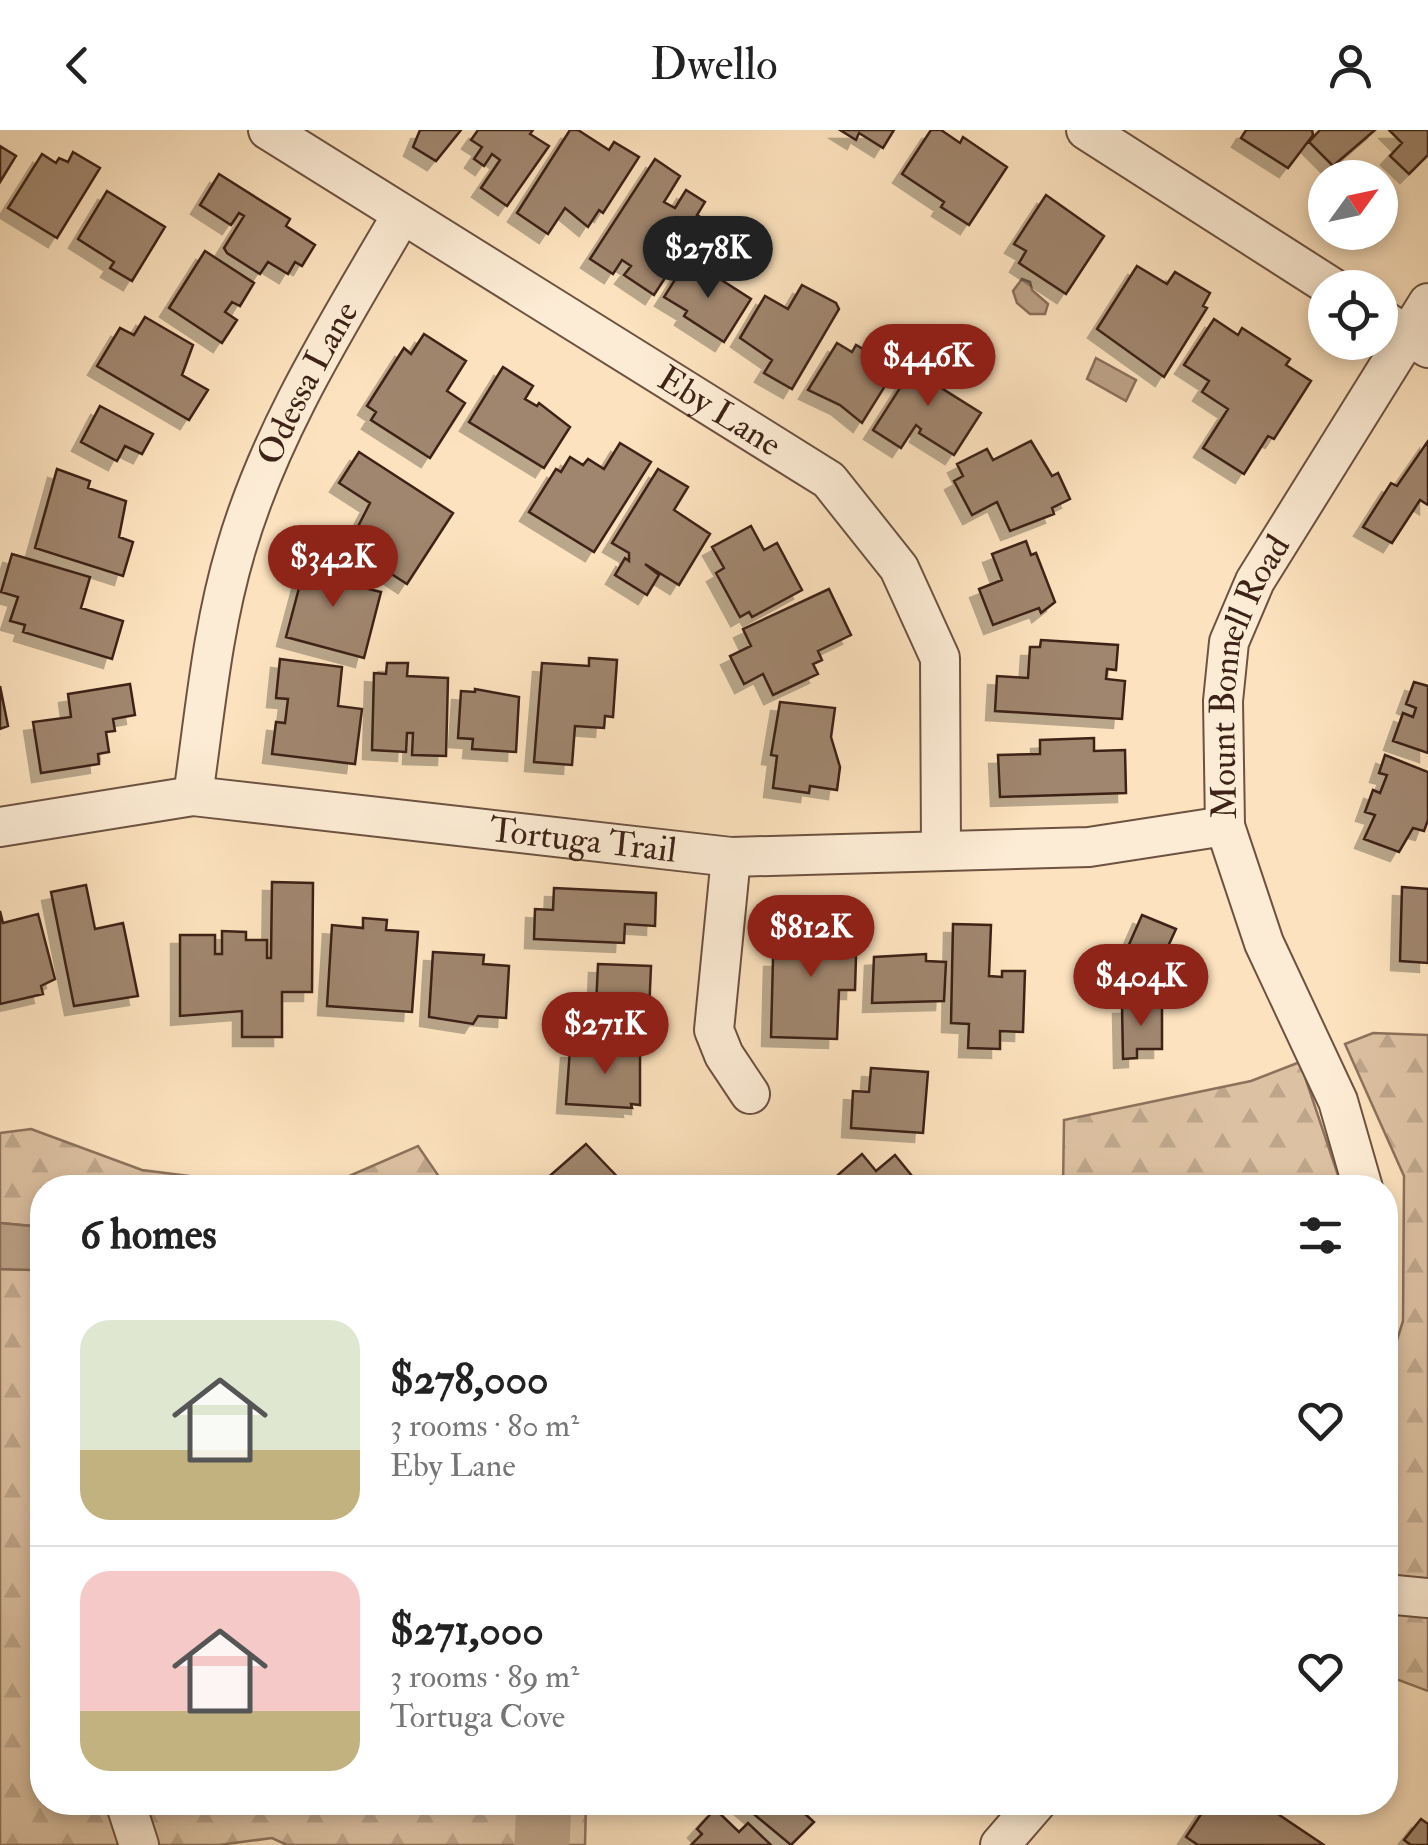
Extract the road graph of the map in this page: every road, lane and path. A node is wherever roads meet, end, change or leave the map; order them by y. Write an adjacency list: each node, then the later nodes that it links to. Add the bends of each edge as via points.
1 (268, 130): 3 (street, Eby Lane)
2 (1086, 130): 4 (street)
3 (401, 216): 7 (street, Odessa Lane, via 290,410 236,548 214,640); 10 (street, Eby Lane, via 830,480 899,568 940,658)
4 (1308, 272)
5 (1428, 302): 6 (street, Mount Bonnell Road)
6 (1406, 334): 8 (street, Mount Bonnell Road, via 1255,581 1229,642)
7 (194, 796): 9 (street, Tortuga Trail); 11 (street, Tortuga Trail)
8 (1225, 826): 10 (street, Tortuga Trail, via 1089,848); 13 (street, Mount Bonnell Road, via 1264,943 1338,1100)
9 (0, 827)
10 (942, 849): 11 (street, Tortuga Trail)
11 (731, 856): 12 (street, via 714,1030)
12 (750, 1094)
13 (1359, 1175)
14 (1398, 1595): 15 (street)
15 (1428, 1598)
16 (129, 1815): 18 (street)
17 (1026, 1815): 19 (street)
18 (139, 1845)
19 (1000, 1845)

